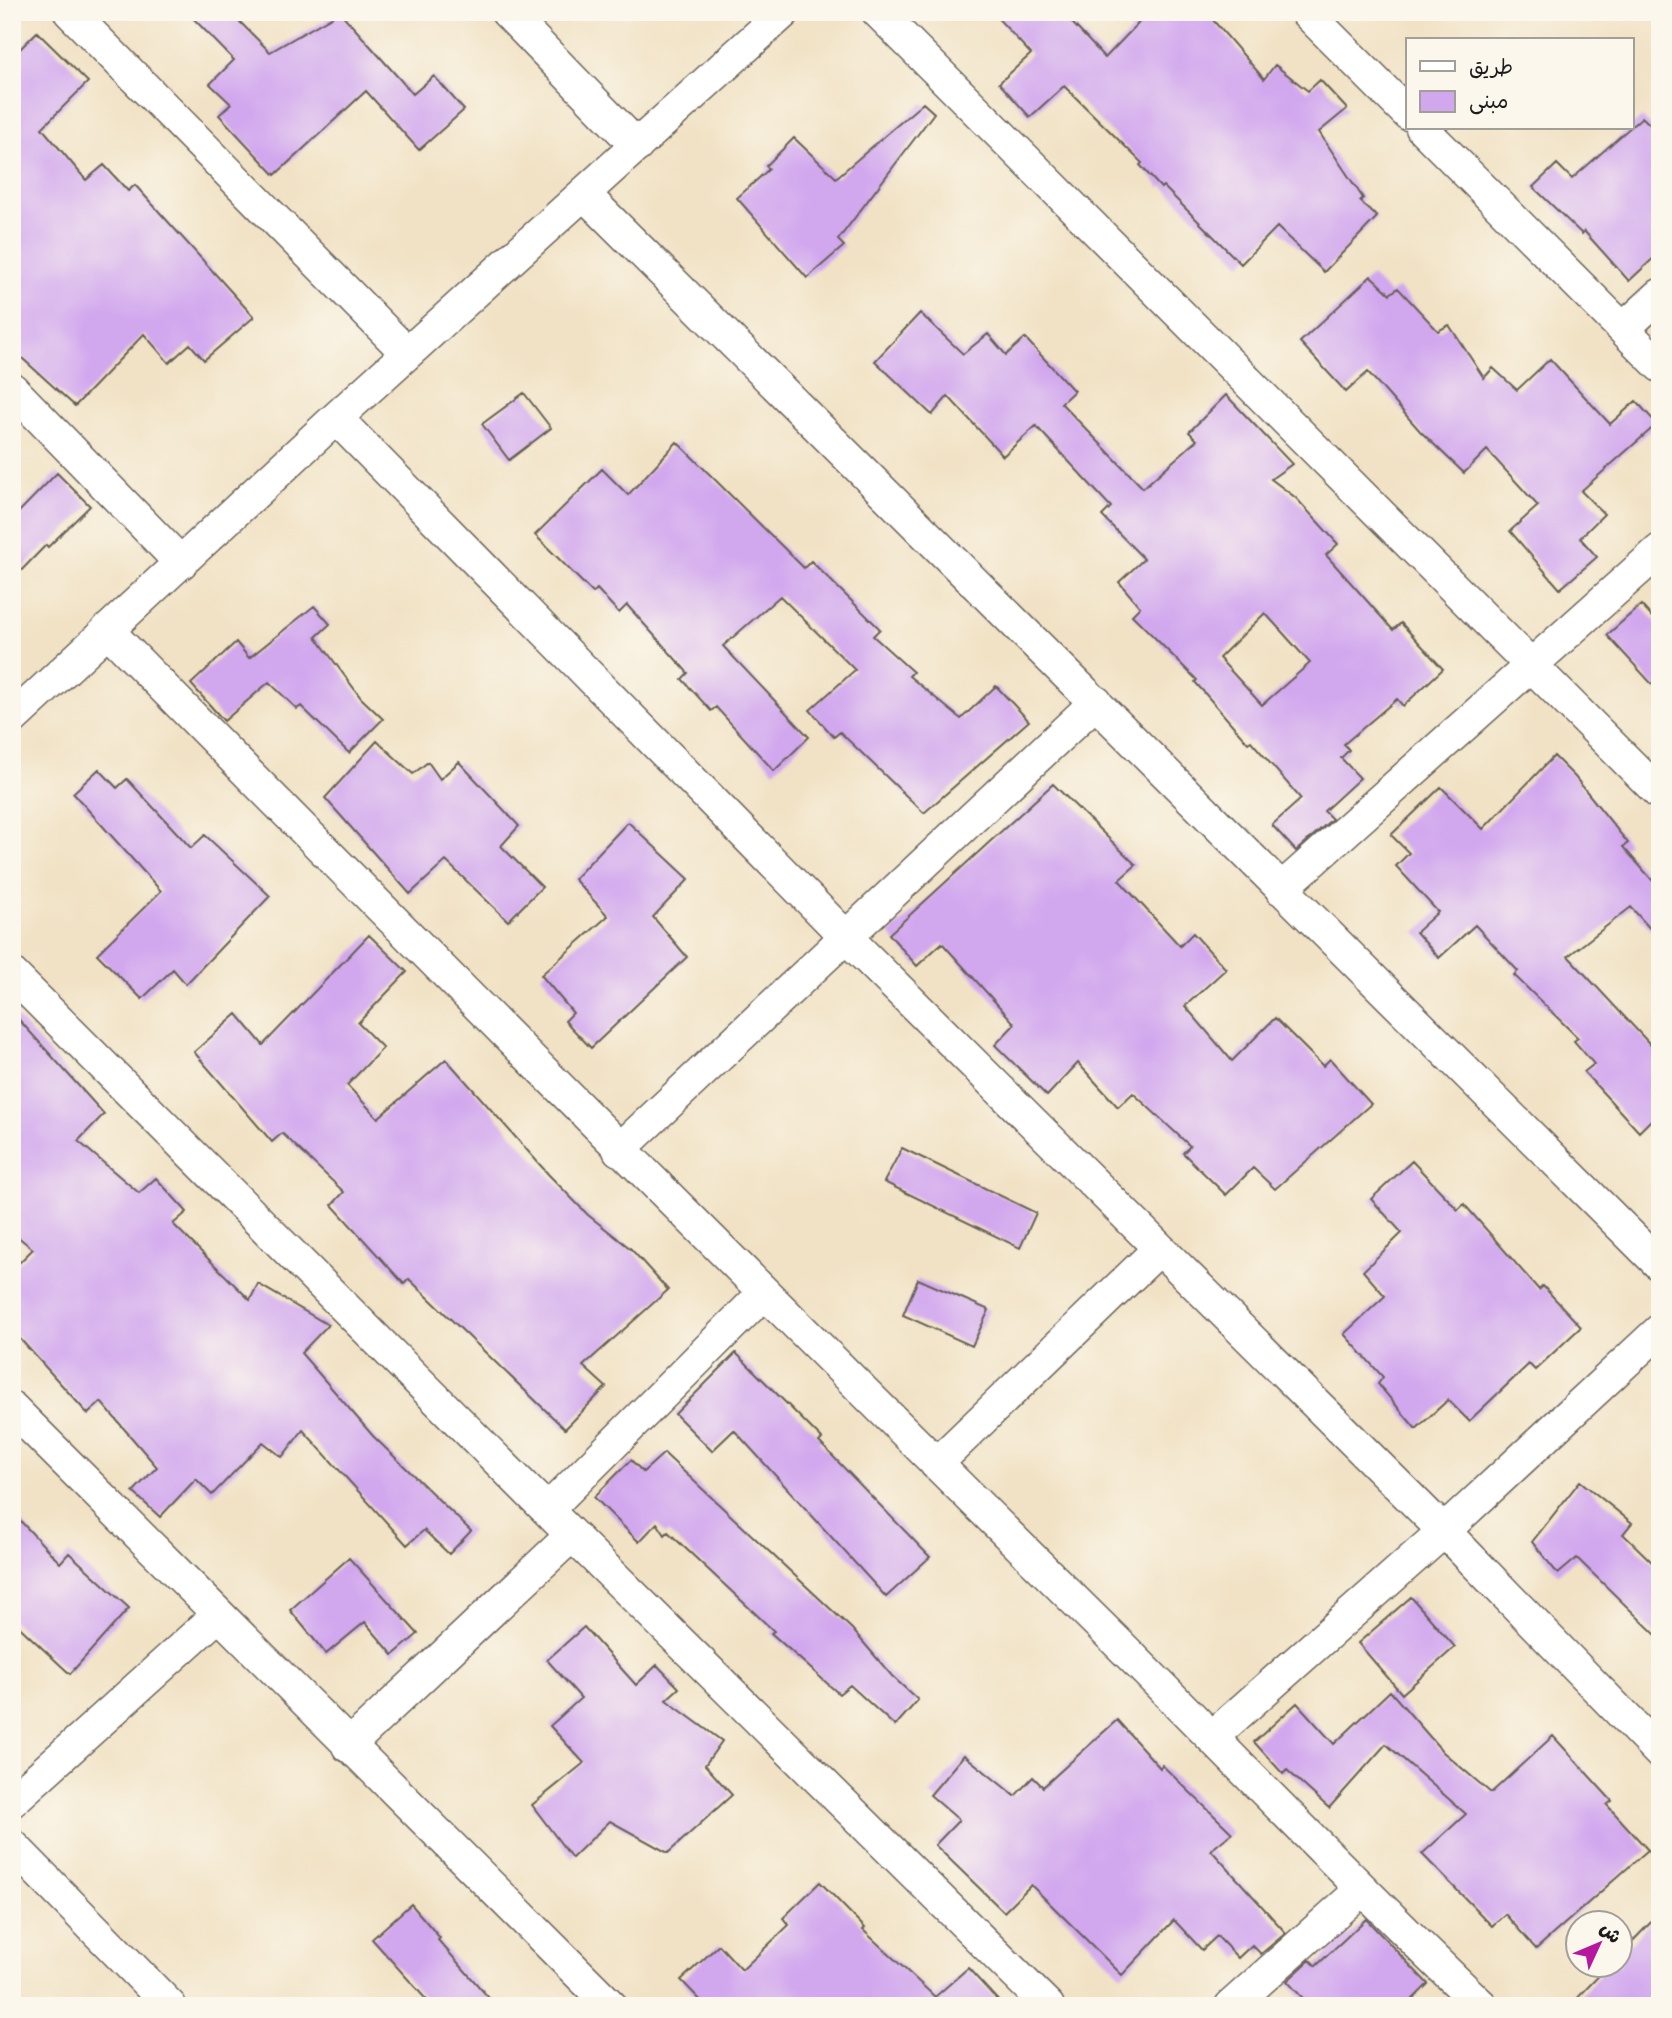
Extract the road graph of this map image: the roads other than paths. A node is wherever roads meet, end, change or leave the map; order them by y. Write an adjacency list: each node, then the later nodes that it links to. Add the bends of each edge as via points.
1 (70, 12): 12 (street)
2 (507, 12): 8 (street)
3 (784, 12): 8 (street)
4 (878, 12): 19 (street)
5 (1306, 12): 6 (street)
6 (1406, 112)
7 (1424, 130): 11 (street)
8 (637, 146): 9 (street)
9 (585, 195): 12 (street); 20 (street)
10 (1660, 295): 11 (street)
11 (1623, 329): 13 (street)
12 (407, 353): 15 (street)
13 (1660, 366)
14 (12, 389): 17 (street)
15 (335, 418): 17 (street); 24 (street)
16 (1660, 550): 19 (street)
17 (181, 563): 18 (street)
18 (107, 630): 21 (street); 26 (street)
19 (1533, 667): 22 (street); 23 (street)
20 (1096, 702): 23 (street); 24 (street)
21 (12, 719)
22 (1660, 794)
23 (1281, 889): 28 (street)
24 (845, 936): 26 (street); 27 (street)
25 (12, 974): 33 (street)
26 (619, 1150): 29 (street)
27 (1159, 1249): 32 (street); 34 (street)
28 (1660, 1265)
29 (764, 1293): 32 (street); 33 (street)
30 (1660, 1329): 34 (street)
31 (12, 1408): 36 (street)
32 (936, 1464): 37 (street)
33 (547, 1510): 35 (street)
34 (1444, 1531): 37 (street); 39 (street)
35 (572, 1535): 38 (street); 45 (street)
36 (217, 1616): 38 (street); 40 (street)
37 (1212, 1737): 42 (street)
38 (348, 1746): 44 (street)
39 (1660, 1753)
40 (12, 1801)
41 (12, 1845): 43 (street)
42 (1361, 1890): 46 (street); 47 (street)
43 (170, 2006)
44 (611, 2006)
45 (1048, 2006)
46 (1231, 2006)
47 (1482, 2006)

